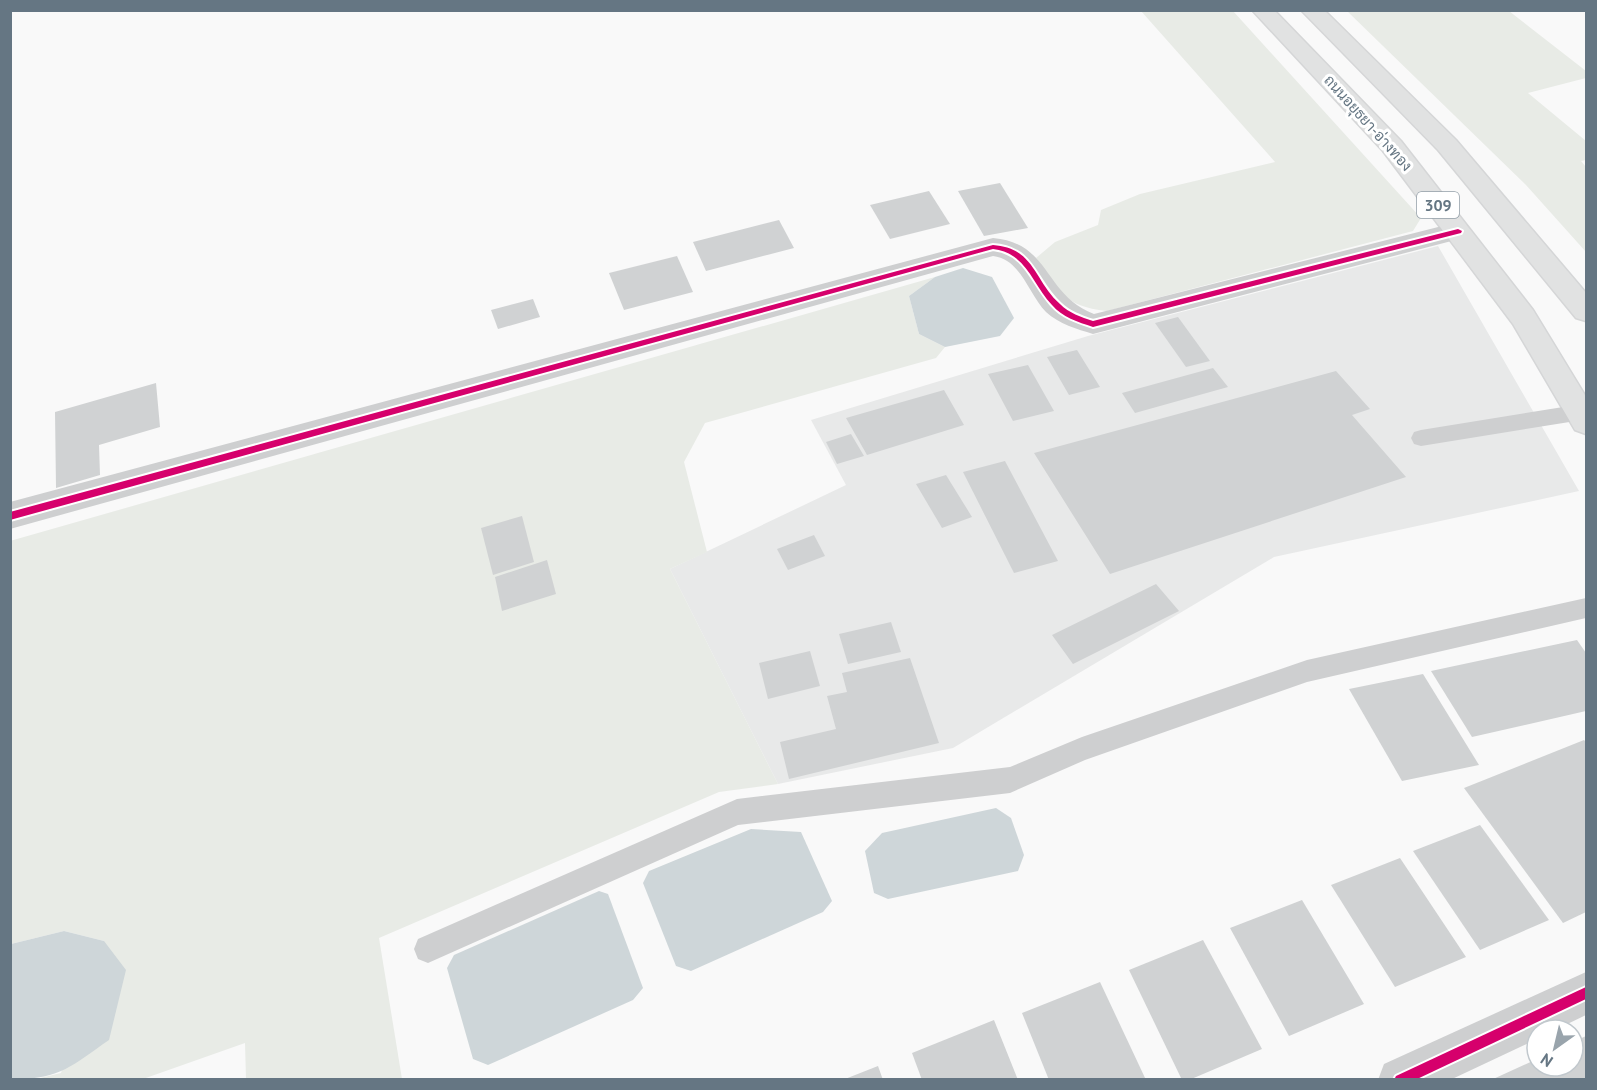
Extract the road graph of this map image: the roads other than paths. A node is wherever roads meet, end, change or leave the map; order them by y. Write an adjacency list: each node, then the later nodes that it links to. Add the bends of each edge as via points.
1 (1262, 10): 3 (main road, ถนนอยุธยา-อ่างทอง / 309, via 1392,146)
2 (1311, 10): 4 (main road, 309, via 1447,144)
3 (1458, 231): 5 (main road, ถนนอยุธยา-อ่างทอง / 309, via 1523,317); 7 (street, via 1093,324 1071,317 1056,305 1017,252 1005,246 993,247)
4 (1587, 311)
5 (1584, 417): 6 (lane)
6 (1421, 438)
7 (10, 516)
8 (1587, 608): 9 (lane, via 1307,670 1082,749 1011,780 737,812)
9 (428, 949)
10 (1587, 993): 11 (street)
11 (1400, 1080)

